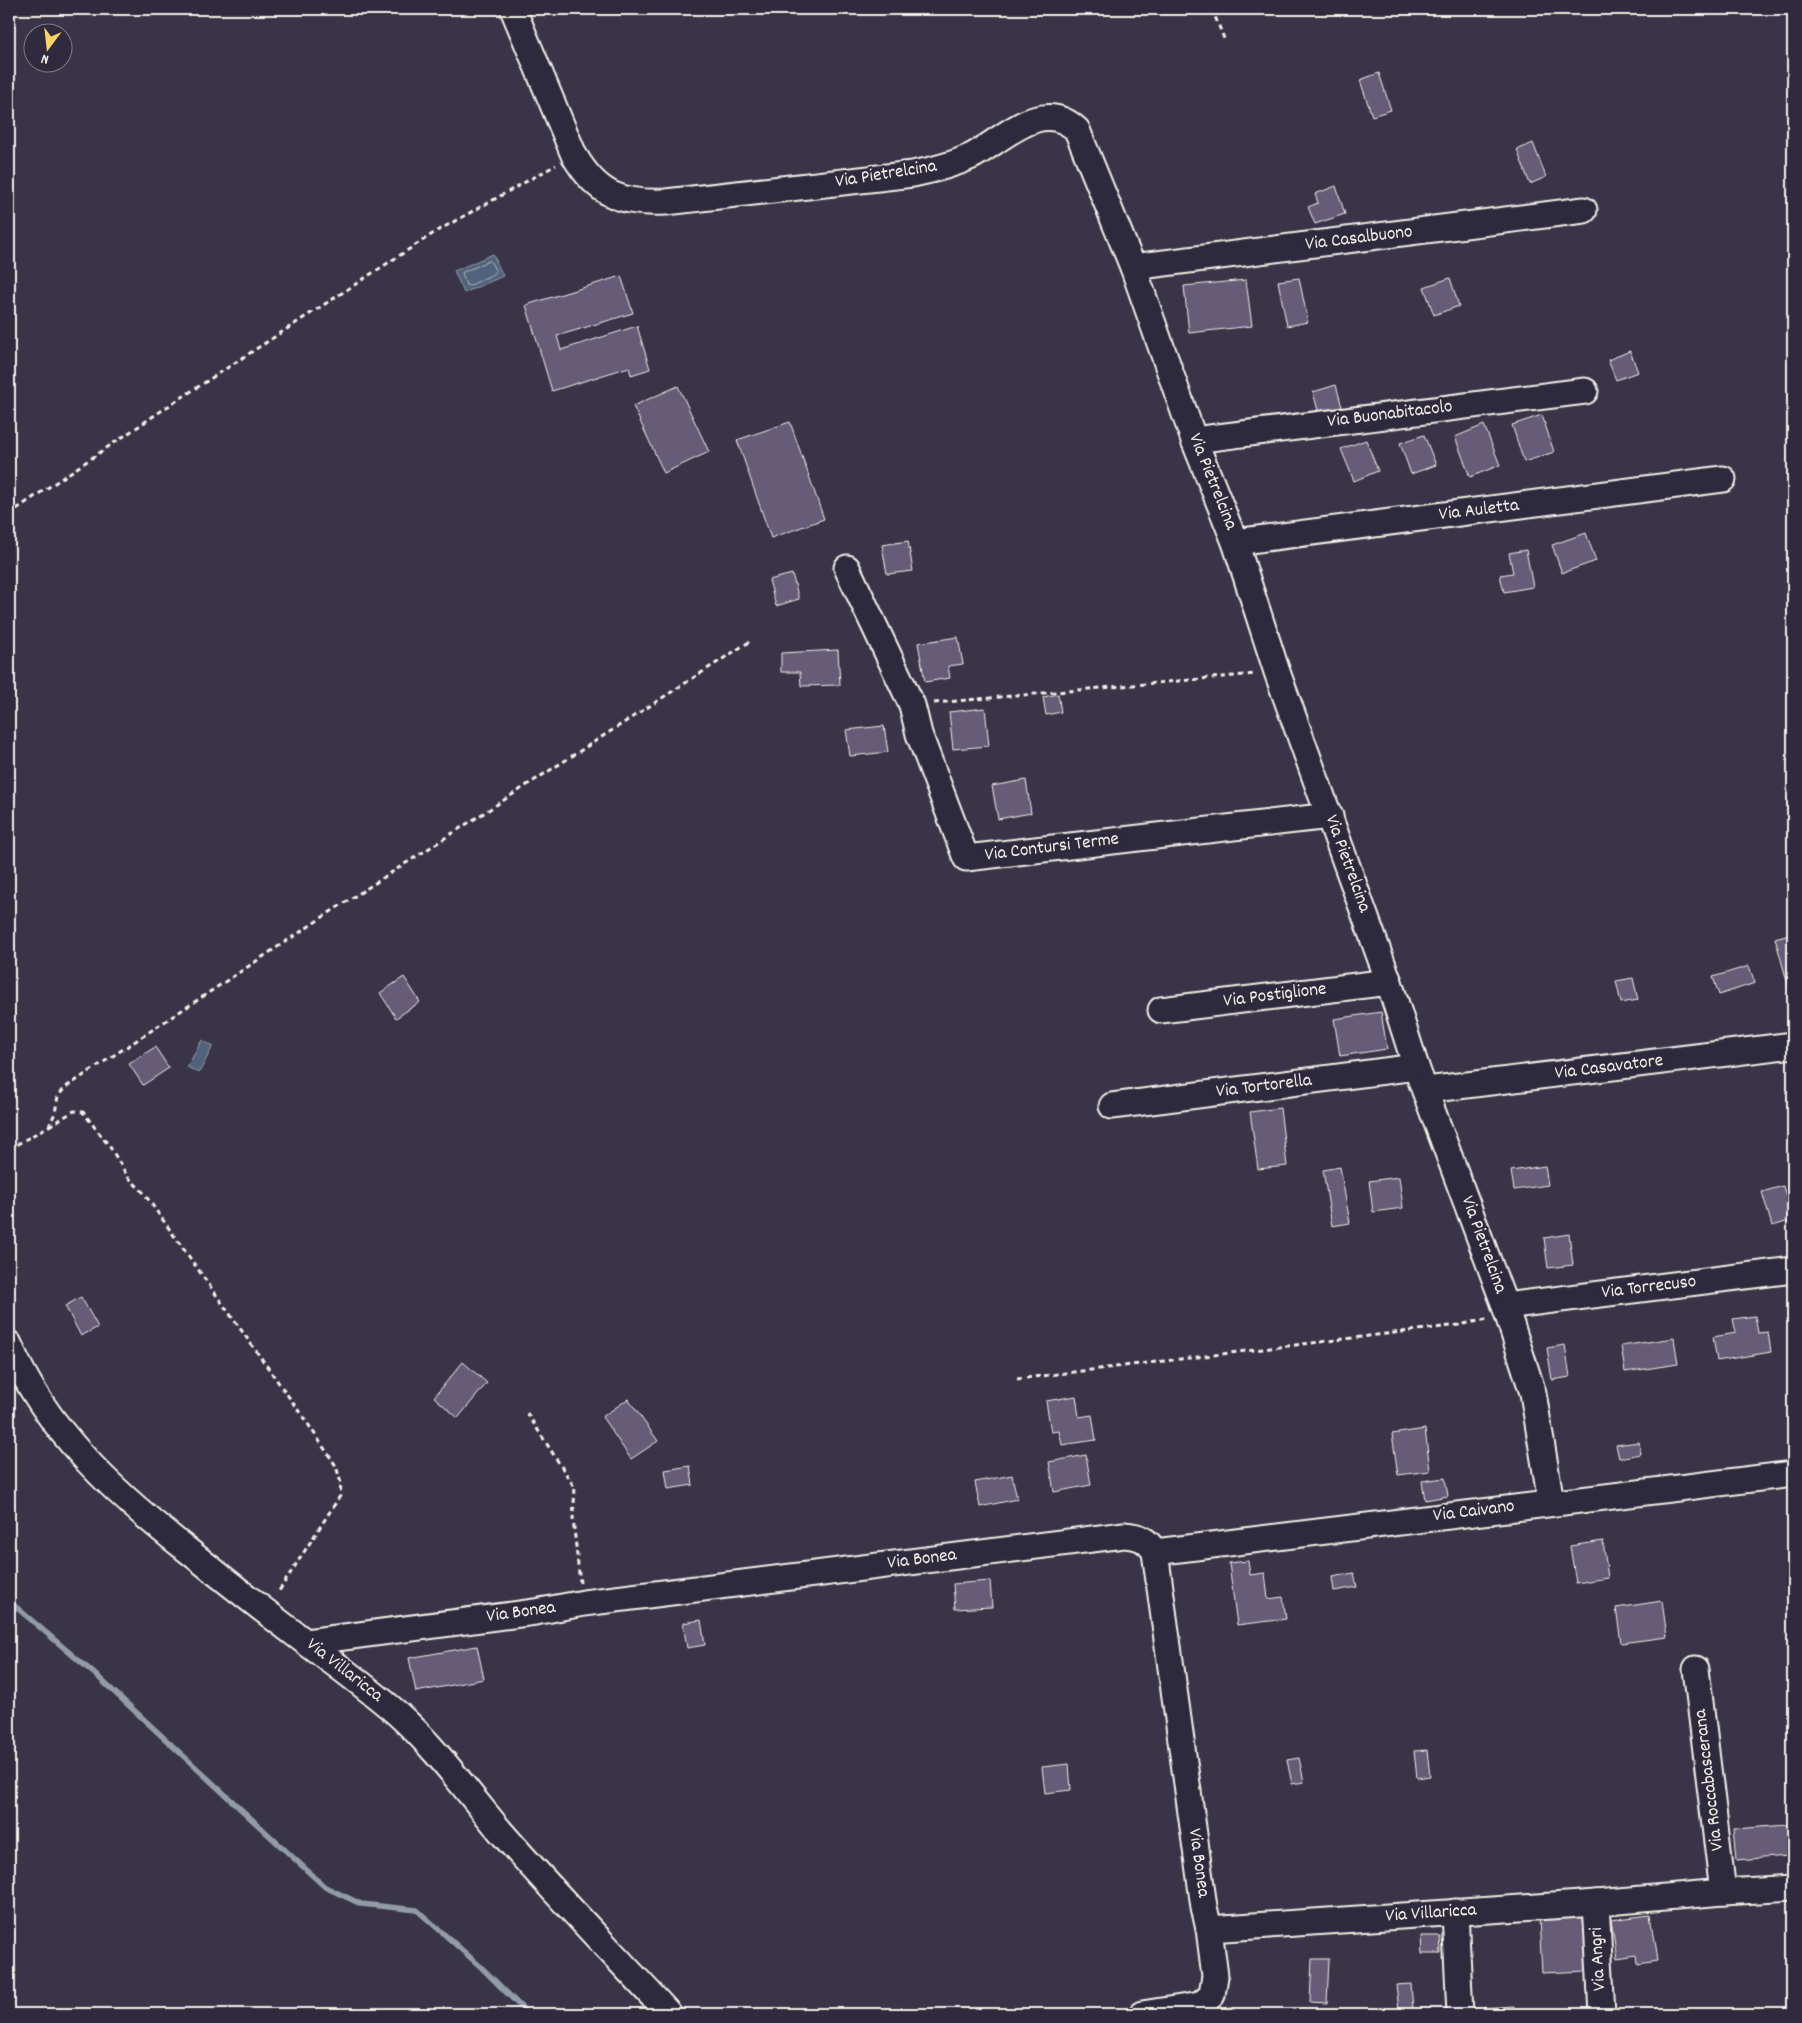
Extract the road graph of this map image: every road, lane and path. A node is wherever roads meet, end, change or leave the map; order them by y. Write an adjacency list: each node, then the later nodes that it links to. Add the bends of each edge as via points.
1 (513, 9): 4 (street, Via Pietrelcina)
2 (1212, 9): 3 (path)
3 (1226, 41)
4 (574, 155): 6 (street, Via Pietrelcina, via 588,177 607,193 627,200 666,202 928,171 971,156 1027,122 1055,118 1068,122 1082,140); 10 (path, via 437,231 172,403)
5 (1584, 210): 6 (street, Via Casalbuono)
6 (1133, 267): 8 (street, Via Pietrelcina)
7 (1585, 391): 8 (street, Via Buonabitacolo)
8 (1194, 440): 11 (street, Via Pietrelcina)
9 (1723, 479): 11 (street, Via Auletta)
10 (9, 514)
11 (1235, 542): 14 (street, Via Pietrelcina)
12 (847, 568): 15 (street, Via Contursi Terme)
13 (748, 642): 23 (path, via 348,900 66,1087 58,1096)
14 (1277, 672): 15 (path); 16 (street, Via Pietrelcina)
15 (912, 705): 16 (street, Via Contursi Terme, via 919,734 966,858)
16 (1330, 816): 17 (street, Via Pietrelcina)
17 (1389, 982): 18 (street, Via Postiglione); 20 (street, Via Pietrelcina)
18 (1161, 1010)
19 (1793, 1045): 21 (street, Via Casavatore)
20 (1416, 1067): 21 (street, Via Pietrelcina); 22 (street, Via Tortorella)
21 (1426, 1090): 26 (street, Via Pietrelcina)
22 (1112, 1106)
23 (49, 1126): 24 (path); 34 (path, via 74,1111 84,1112 336,1466 341,1483 340,1496)
24 (9, 1149)
25 (1793, 1270): 26 (street, Via Torrecuso)
26 (1506, 1310): 28 (path, via 1459,1326); 31 (street, Via Pietrelcina, via 1534,1393)
27 (9, 1344): 34 (street, Via Villaricca, via 40,1403 110,1486)
28 (1017, 1380)
29 (527, 1413): 33 (path, via 575,1488 572,1519)
30 (1793, 1474): 31 (street, Via Caivano)
31 (1551, 1502): 32 (street, Via Caivano)
32 (1155, 1552): 33 (street, Via Bonea, via 1144,1538 1124,1535); 41 (street, Via Bonea)
33 (584, 1603): 35 (street, Via Bonea)
34 (267, 1611): 35 (street, Via Villaricca)
35 (306, 1642): 42 (street, Via Villaricca, via 387,1704 421,1736 524,1858)
36 (1696, 1668): 38 (street, Via Roccabascerana)
37 (1793, 1888): 38 (street, Via Villaricca)
38 (1723, 1892): 39 (street, Via Villaricca)
39 (1596, 1903): 40 (street, Via Villaricca); 45 (street, Via Angri)
40 (1455, 1912): 41 (street, Via Villaricca); 44 (street)
41 (1209, 1929): 43 (street, via 1215,1976 1212,1995 1200,2005)
42 (669, 2014)
43 (1142, 2014)
44 (1460, 2014)
45 (1602, 2014)

